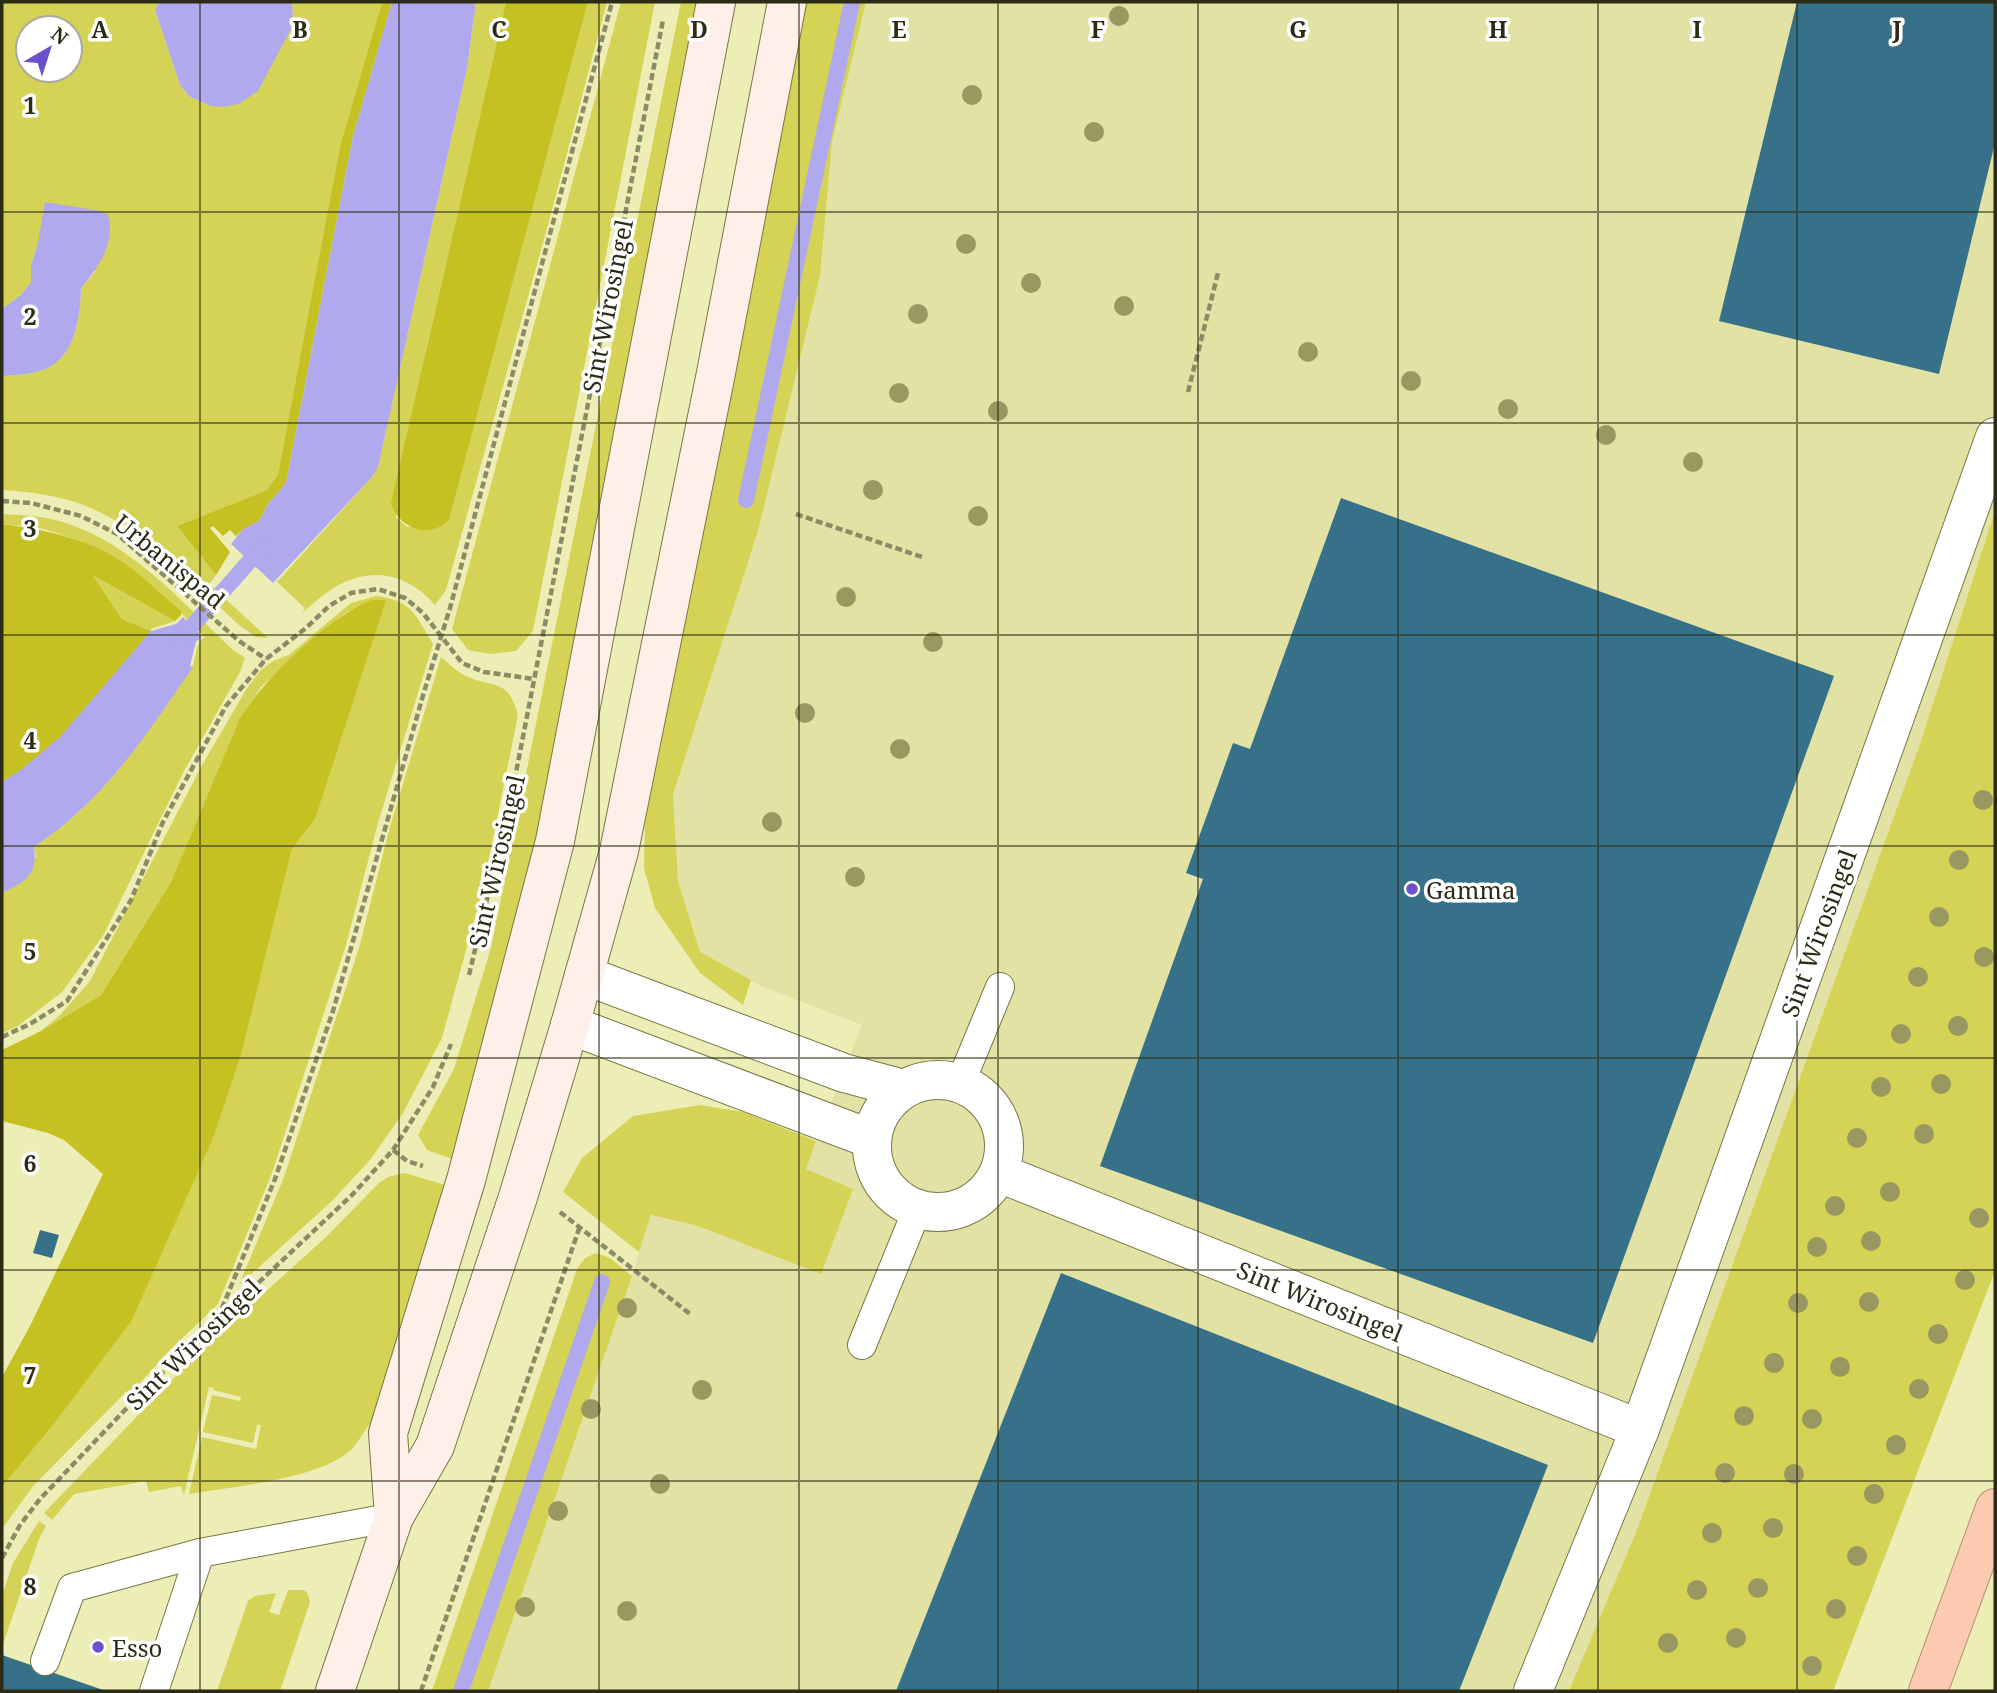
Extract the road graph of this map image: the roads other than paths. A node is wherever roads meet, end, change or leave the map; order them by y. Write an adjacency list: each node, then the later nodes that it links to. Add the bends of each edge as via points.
1 (716, 2): 5 (main road, Sint Wirosingel, via 555,841)
2 (787, 2): 4 (main road, Sint Wirosingel, via 648,715 619,851)
3 (1995, 437): 14 (street, Sint Wirosingel)
4 (584, 975): 5 (main road); 7 (main road, Sint Wirosingel); 9 (street, via 844,1073)
5 (517, 984): 7 (main road); 16 (main road, Sint Wirosingel, via 466,1180 388,1433)
6 (1000, 986): 8 (lane)
7 (570, 1025): 10 (street); 16 (main road, Sint Wirosingel, via 435,1446)
8 (960, 1084): 9 (street, via 941,1080); 11 (street, via 986,1102 1002,1130)
9 (904, 1089): 10 (street, via 888,1102)
10 (871, 1139): 12 (street, via 873,1162 882,1182 897,1199)
11 (999, 1172): 12 (street, via 974,1202 937,1213); 14 (street, Sint Wirosingel)
12 (917, 1210): 13 (lane)
13 (862, 1345)
14 (1640, 1429): 21 (street, Sint Wirosingel)
15 (1995, 1508): 22 (highway)
16 (394, 1517): 17 (lane); 20 (main road, Sint Wirosingel)
17 (200, 1553): 18 (lane, via 72,1588); 19 (lane)
18 (45, 1661)
19 (154, 1691)
20 (335, 1691)
21 (1533, 1691)
22 (1928, 1691)

